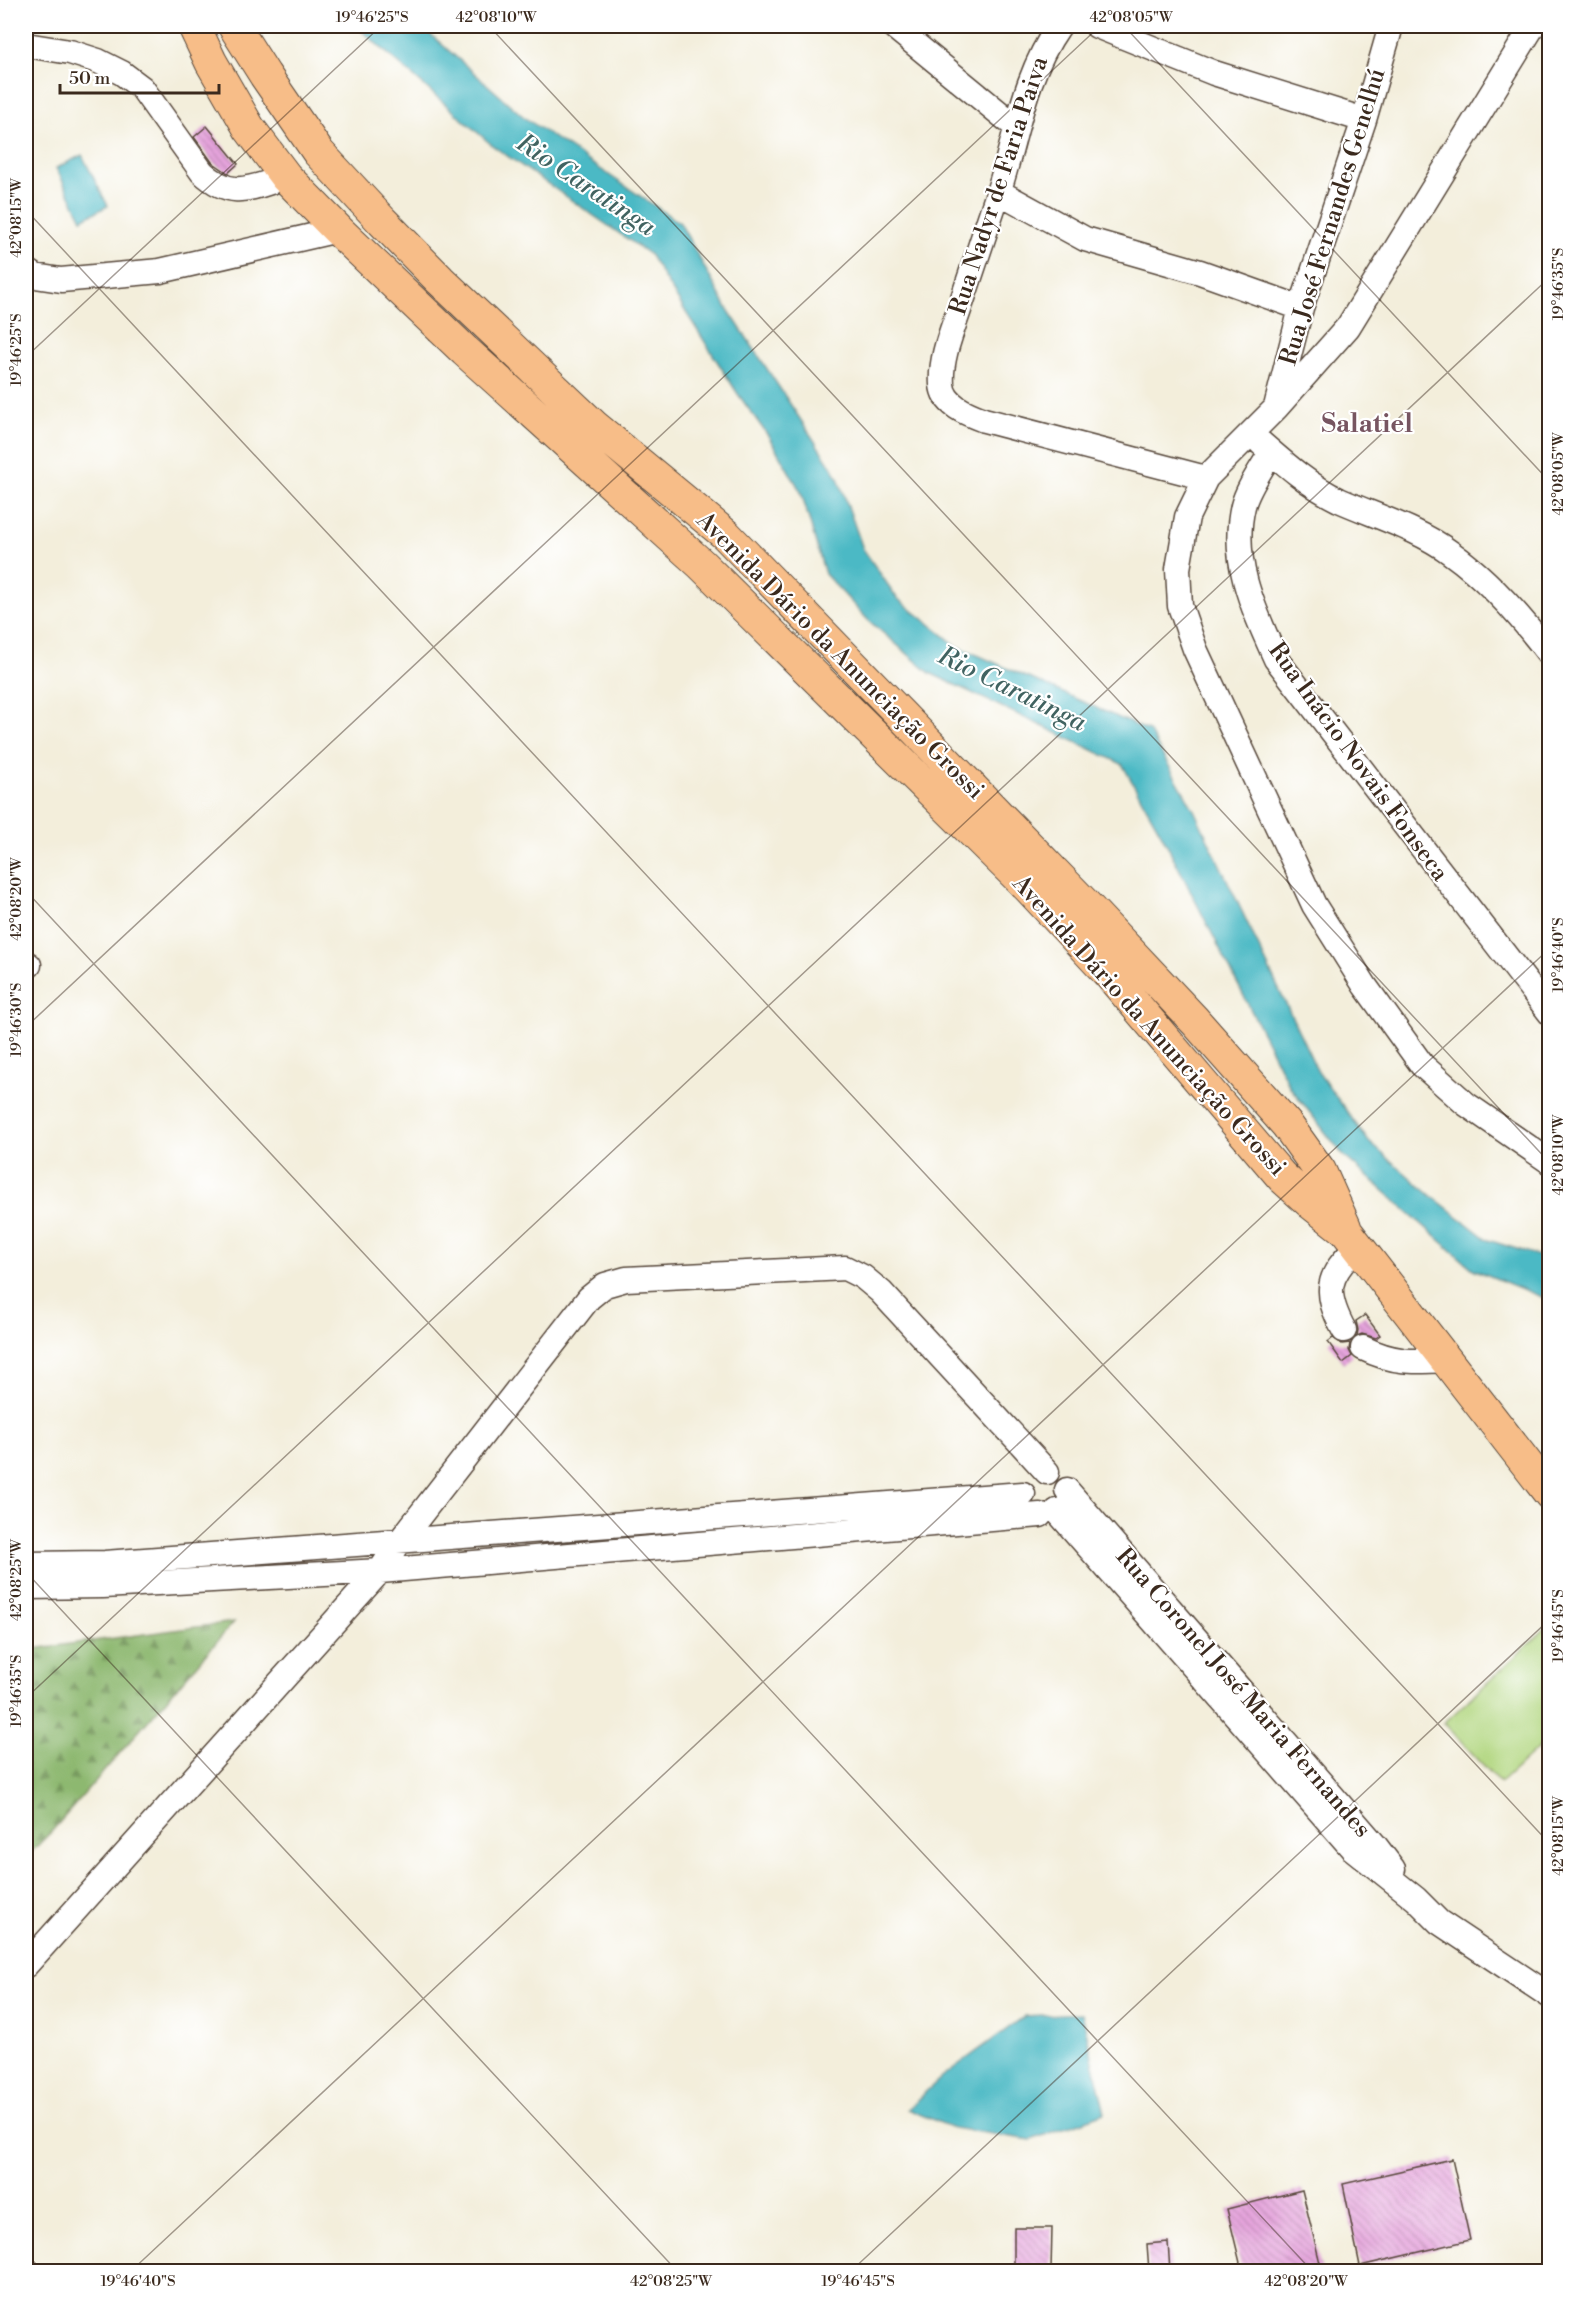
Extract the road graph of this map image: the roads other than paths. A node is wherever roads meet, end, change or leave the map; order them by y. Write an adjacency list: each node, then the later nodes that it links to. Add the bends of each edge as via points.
1 (194, 26): 11 (main road, Avenida Dário da Anunciação Grossi, via 249,128)
2 (234, 26): 20 (main road, Avenida Dário da Anunciação Grossi, via 318,152 382,221 594,426)
3 (893, 26): 10 (street)
4 (1059, 26): 10 (street, Rua Nadyr de Faria Paiva, via 1027,86)
5 (1097, 26): 9 (street, via 1214,73)
6 (1391, 26): 9 (street, Rua José Fernandes Genelhú)
7 (1533, 26): 16 (street, via 1348,327)
8 (26, 45): 11 (street, via 70,52 122,73 142,88 214,183 227,189 247,189)
9 (1364, 120): 15 (street, Rua José Fernandes Genelhú)
10 (1015, 126): 12 (street, Rua Nadyr de Faria Paiva)
11 (286, 177): 13 (main road, Avenida Dário da Anunciação Grossi)
12 (999, 192): 15 (street, via 1085,239 1200,273); 19 (street, Rua Nadyr de Faria Paiva, via 946,350 942,385 951,403 984,420)
13 (338, 230): 14 (street, via 160,271 61,280 35,276); 21 (main road, Avenida Dário da Anunciação Grossi, via 465,351)
14 (26, 270)
15 (1301, 309): 16 (street, Rua José Fernandes Genelhú)
16 (1276, 408): 17 (street)
17 (1250, 434): 18 (street); 19 (street)
18 (1271, 452): 22 (street, via 1337,499 1395,522 1450,552 1492,589); 23 (street, Rua Inácio Novais Fonseca, via 1244,506 1239,548 1248,596 1276,658)
19 (1206, 478): 24 (street, via 1186,517 1178,569 1180,606 1200,659 1314,905 1365,986 1422,1065 1466,1104)
20 (726, 535): 21 (main road); 25 (main road, Avenida Dário da Anunciação Grossi, via 1195,1021 1287,1125 1320,1171)
21 (701, 564): 25 (main road, Avenida Dário da Anunciação Grossi, via 1029,888 1110,975 1282,1177)
22 (1550, 655)
23 (1550, 1013)
24 (1550, 1162)
25 (1352, 1238): 26 (street, via 1331,1292 1335,1313); 28 (main road, Avenida Dário da Anunciação Grossi)
26 (1344, 1330)
27 (1363, 1348): 28 (street, via 1405,1362)
28 (1446, 1360): 31 (main road, Avenida Dário da Anunciação Grossi)
29 (1047, 1472): 30 (street, via 1028,1481); 32 (street, via 1060,1478); 33 (street, via 881,1292 844,1268 626,1279 605,1285 589,1298)
30 (1023, 1494): 32 (street, via 1028,1508); 33 (street)
31 (1550, 1494)
32 (1055, 1506): 36 (street); 40 (street, Rua Coronel José Maria Fernandes, via 1374,1844 1438,1922)
33 (400, 1541): 34 (street); 36 (street)
34 (351, 1544): 35 (street, via 105,1563); 37 (street, via 336,1564)
35 (26, 1564)
36 (380, 1571): 37 (street); 39 (street)
37 (341, 1573): 38 (street)
38 (26, 1587)
39 (26, 1965)
40 (1550, 1996)

